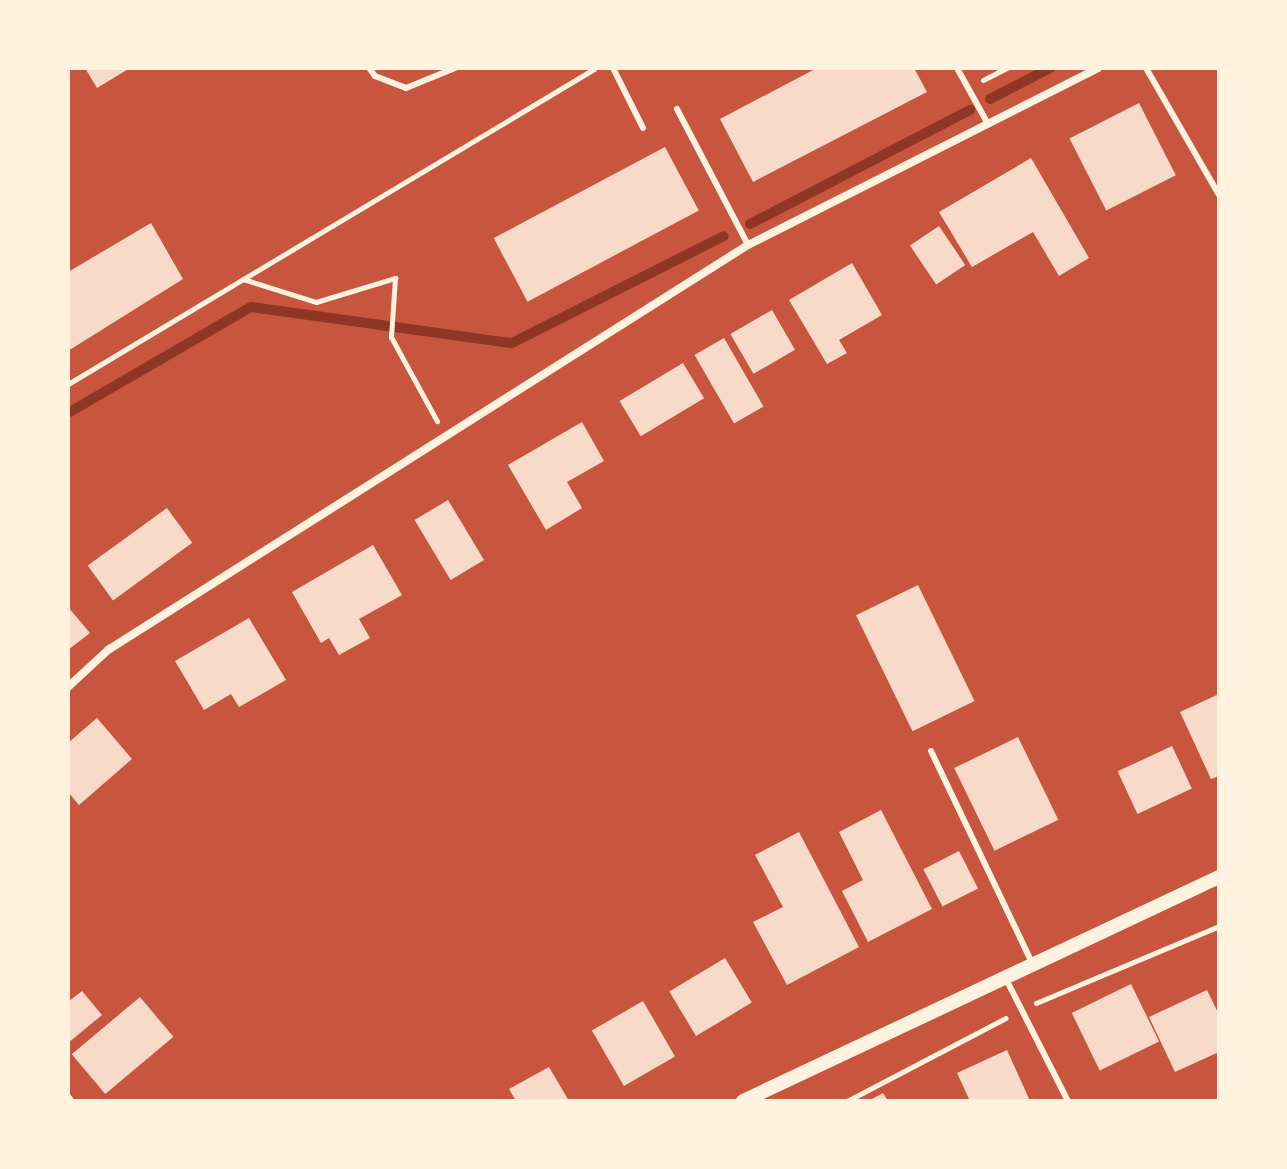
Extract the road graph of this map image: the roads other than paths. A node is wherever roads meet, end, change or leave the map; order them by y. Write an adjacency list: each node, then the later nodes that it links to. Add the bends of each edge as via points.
1 (369, 68): 2 (lane, via 375,76 406,88)
2 (455, 68)
3 (613, 68): 9 (lane)
4 (957, 68): 8 (lane)
5 (1098, 68): 8 (street)
6 (1146, 68): 10 (lane)
7 (677, 109): 11 (lane)
8 (988, 124): 11 (street)
9 (643, 128)
10 (1219, 195)
11 (748, 245): 12 (street, via 108,650)
12 (68, 687)
13 (931, 751): 15 (lane)
14 (1219, 877): 15 (street)
15 (1032, 963): 16 (street)
16 (1005, 976): 17 (street); 18 (lane)
17 (743, 1101)
18 (1068, 1101)

